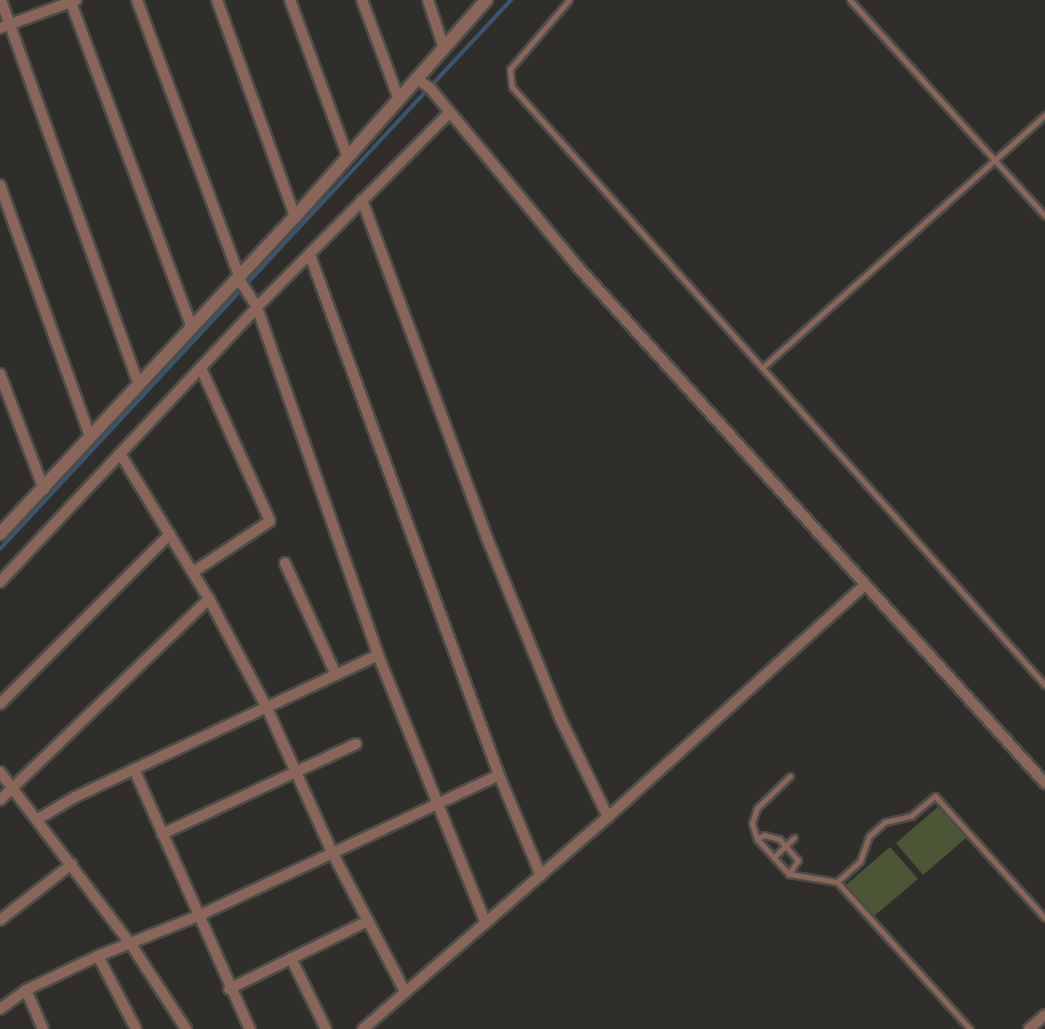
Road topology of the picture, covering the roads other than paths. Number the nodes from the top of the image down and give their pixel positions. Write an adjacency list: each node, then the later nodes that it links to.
1 (1, 0): 11 (street)
2 (137, 0): 24 (street)
3 (217, 0): 22 (street)
4 (290, 0): 17 (street)
5 (362, 0): 14 (street)
6 (428, 0): 12 (street)
7 (486, 0): 12 (street)
8 (569, 0): 28 (lane)
9 (850, 0): 18 (lane)
10 (73, 1): 11 (street); 26 (street)
11 (5, 26): 30 (street)
12 (443, 45): 13 (street)
13 (420, 80): 14 (street); 15 (street)
14 (398, 97): 17 (street)
15 (447, 109): 20 (street); 39 (street)
16 (1045, 115): 18 (lane)
17 (348, 158): 22 (street)
18 (994, 159): 21 (lane); 28 (lane)
19 (0, 185): 31 (street)
20 (362, 200): 23 (street); 56 (street)
21 (1045, 216)
22 (295, 217): 24 (street)
23 (310, 255): 25 (street); 50 (street)
24 (243, 283): 25 (street); 26 (street)
25 (257, 307): 27 (street); 41 (street)
26 (191, 325): 30 (street)
27 (201, 368): 32 (street); 37 (street)
28 (762, 368): 43 (lane)
29 (0, 374): 33 (street)
30 (139, 385): 31 (street)
31 (90, 436): 33 (street)
32 (121, 455): 35 (street); 38 (street)
33 (44, 490): 34 (street)
34 (0, 534)
35 (170, 534): 37 (street); 44 (street)
36 (285, 563): 42 (street)
37 (193, 572): 40 (street)
38 (0, 582)
39 (864, 586): 52 (street); 56 (street)
40 (209, 598): 45 (street); 53 (street)
41 (378, 655): 42 (street); 55 (street)
42 (336, 675): 45 (street)
43 (1045, 685)
44 (0, 704)
45 (267, 708): 47 (street); 49 (street)
46 (356, 744): 49 (street)
47 (134, 769): 57 (street); 58 (street)
48 (0, 772): 53 (street)
49 (296, 773): 58 (street); 62 (street)
50 (499, 775): 55 (street); 66 (street)
51 (790, 776): 60 (lane)
52 (1045, 783)
53 (12, 787): 54 (street); 57 (street)
54 (0, 800)
55 (438, 805): 62 (street); 72 (street)
56 (608, 817): 66 (street)
57 (38, 819): 64 (street)
58 (162, 834): 68 (street)
59 (794, 838): 61 (lane)
60 (757, 839): 61 (lane); 63 (lane)
61 (786, 846): 63 (lane); 65 (lane)
62 (333, 854): 68 (street); 71 (street)
63 (774, 857): 65 (lane)
64 (72, 864): 70 (street); 73 (street)
65 (789, 874): 67 (lane)
66 (541, 876): 72 (street)
67 (837, 882): 69 (lane); 87 (lane)
68 (198, 916): 73 (street); 76 (street)
69 (1045, 918)
70 (0, 920)
71 (368, 921): 75 (street); 78 (street)
72 (485, 923): 78 (street)
73 (130, 943): 74 (street); 83 (street)
74 (98, 956): 77 (street); 82 (street)
75 (291, 958): 76 (street); 85 (street)
76 (229, 989): 84 (street)
77 (26, 990): 79 (street); 81 (street)
78 (405, 992): 86 (street)
79 (0, 1009)
80 (1045, 1015): 88 (street)
81 (43, 1029)
82 (136, 1029)
83 (186, 1029)
84 (250, 1029)
85 (326, 1029)
86 (363, 1029)
87 (970, 1029)
88 (1029, 1029)

